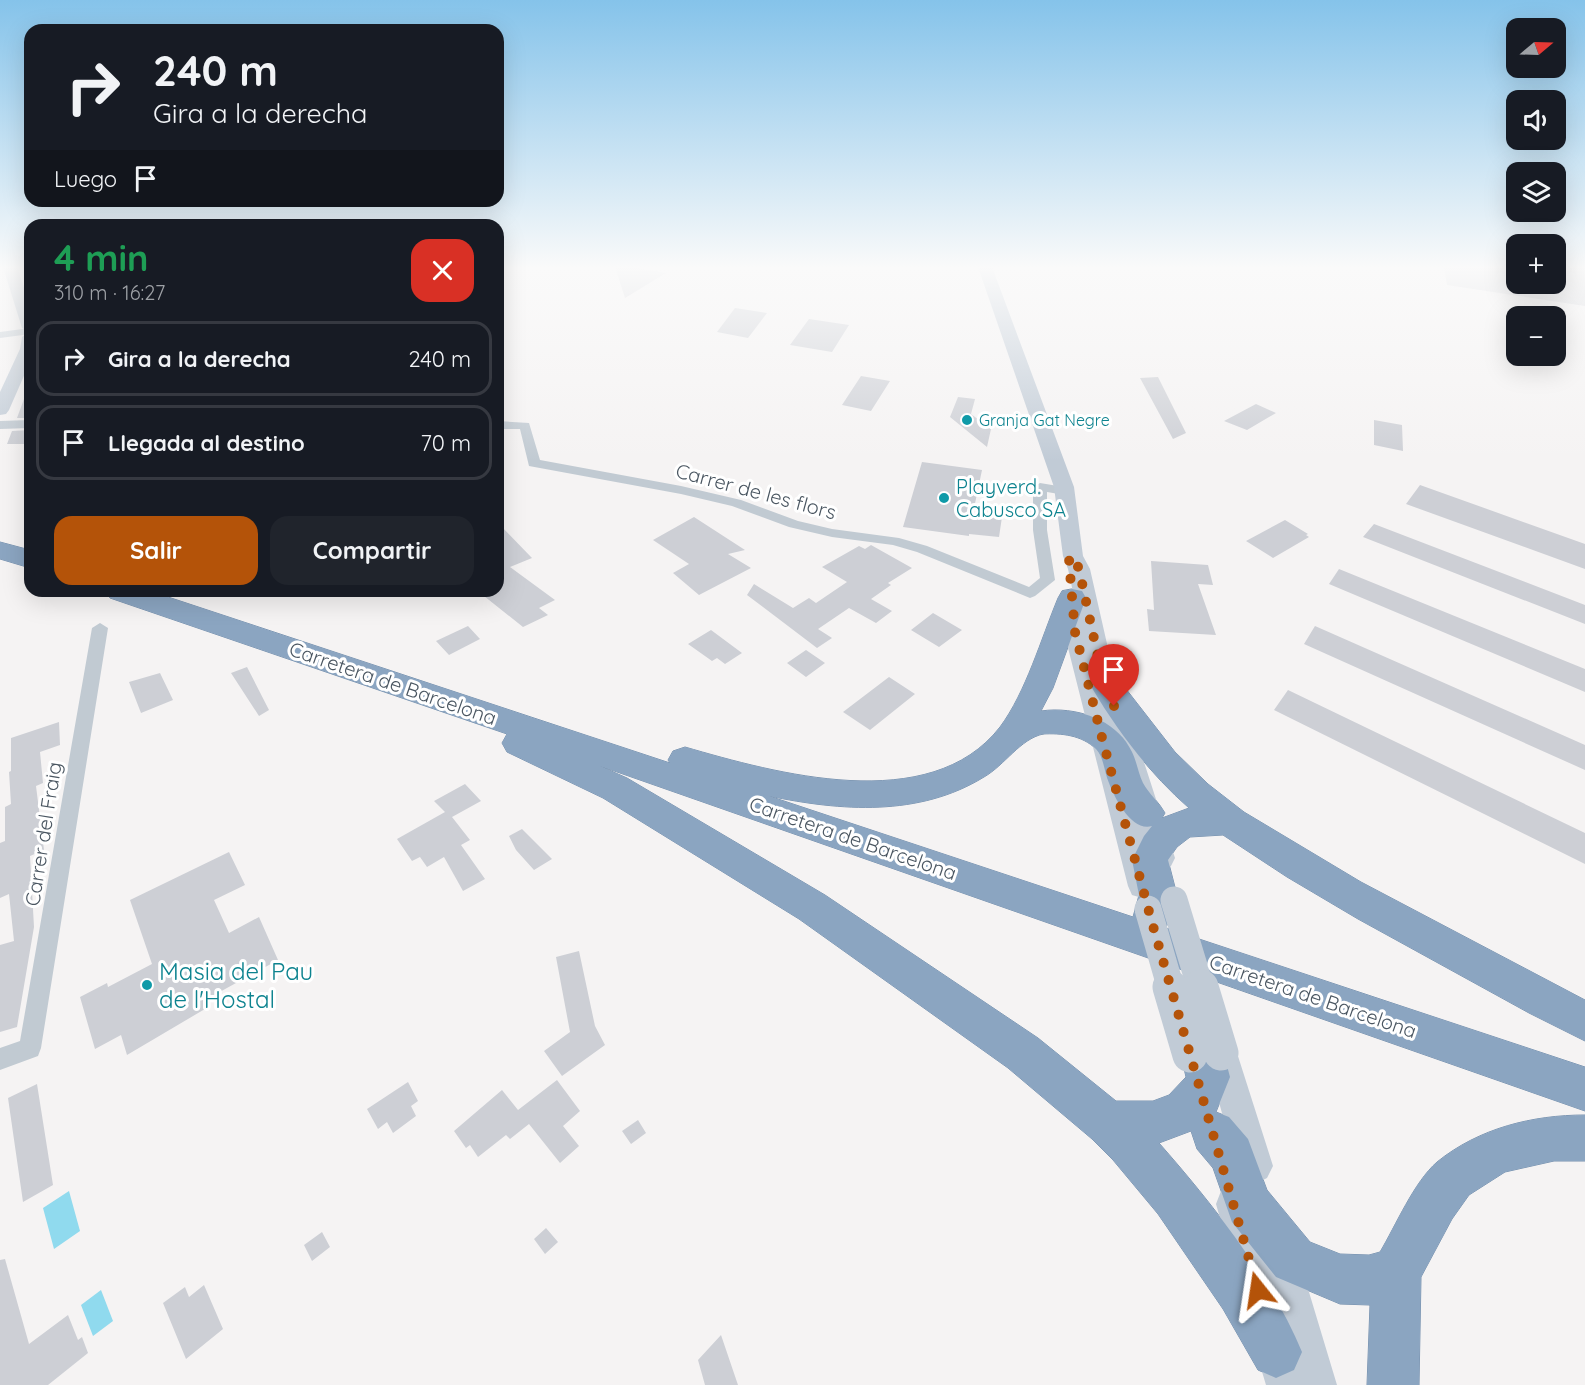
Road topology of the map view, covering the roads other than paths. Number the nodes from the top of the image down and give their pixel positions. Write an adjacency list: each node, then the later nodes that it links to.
1 (1008, 332): 7 (street)
2 (24, 358): 3 (street)
3 (0, 410)
4 (24, 424): 5 (street)
5 (0, 425)
6 (504, 425): 7 (street, Carrer de les flors)
7 (1065, 491): 9 (street)
8 (0, 550): 10 (highway)
9 (1073, 556): 12 (street); 15 (street)
10 (24, 557)
11 (138, 597): 14 (highway, Carretera de Barcelona)
12 (1072, 598): 16 (highway); 17 (street)
13 (100, 628): 23 (street, Carrer del Fraig)
14 (394, 683): 16 (highway); 25 (highway, Carretera de Barcelona); 26 (highway)
15 (1108, 688): 18 (highway); 19 (street)
16 (1012, 734): 17 (highway)
17 (1101, 734): 19 (highway); 20 (street)
18 (1230, 821): 19 (highway); 22 (highway)
19 (1153, 829): 20 (highway)
20 (1158, 909): 21 (street, bridge); 24 (street, bridge)
21 (1198, 978): 24 (highway)
22 (1585, 1021)
23 (0, 1059)
24 (1206, 1084): 26 (highway); 28 (street); 28 (highway); 30 (street)
25 (1585, 1089)
26 (1108, 1124): 30 (highway)
27 (1585, 1138): 29 (highway)
28 (1276, 1239): 29 (highway); 31 (street)
29 (1396, 1273): 32 (highway)
30 (1281, 1368)
31 (1317, 1385)
32 (1393, 1385)

